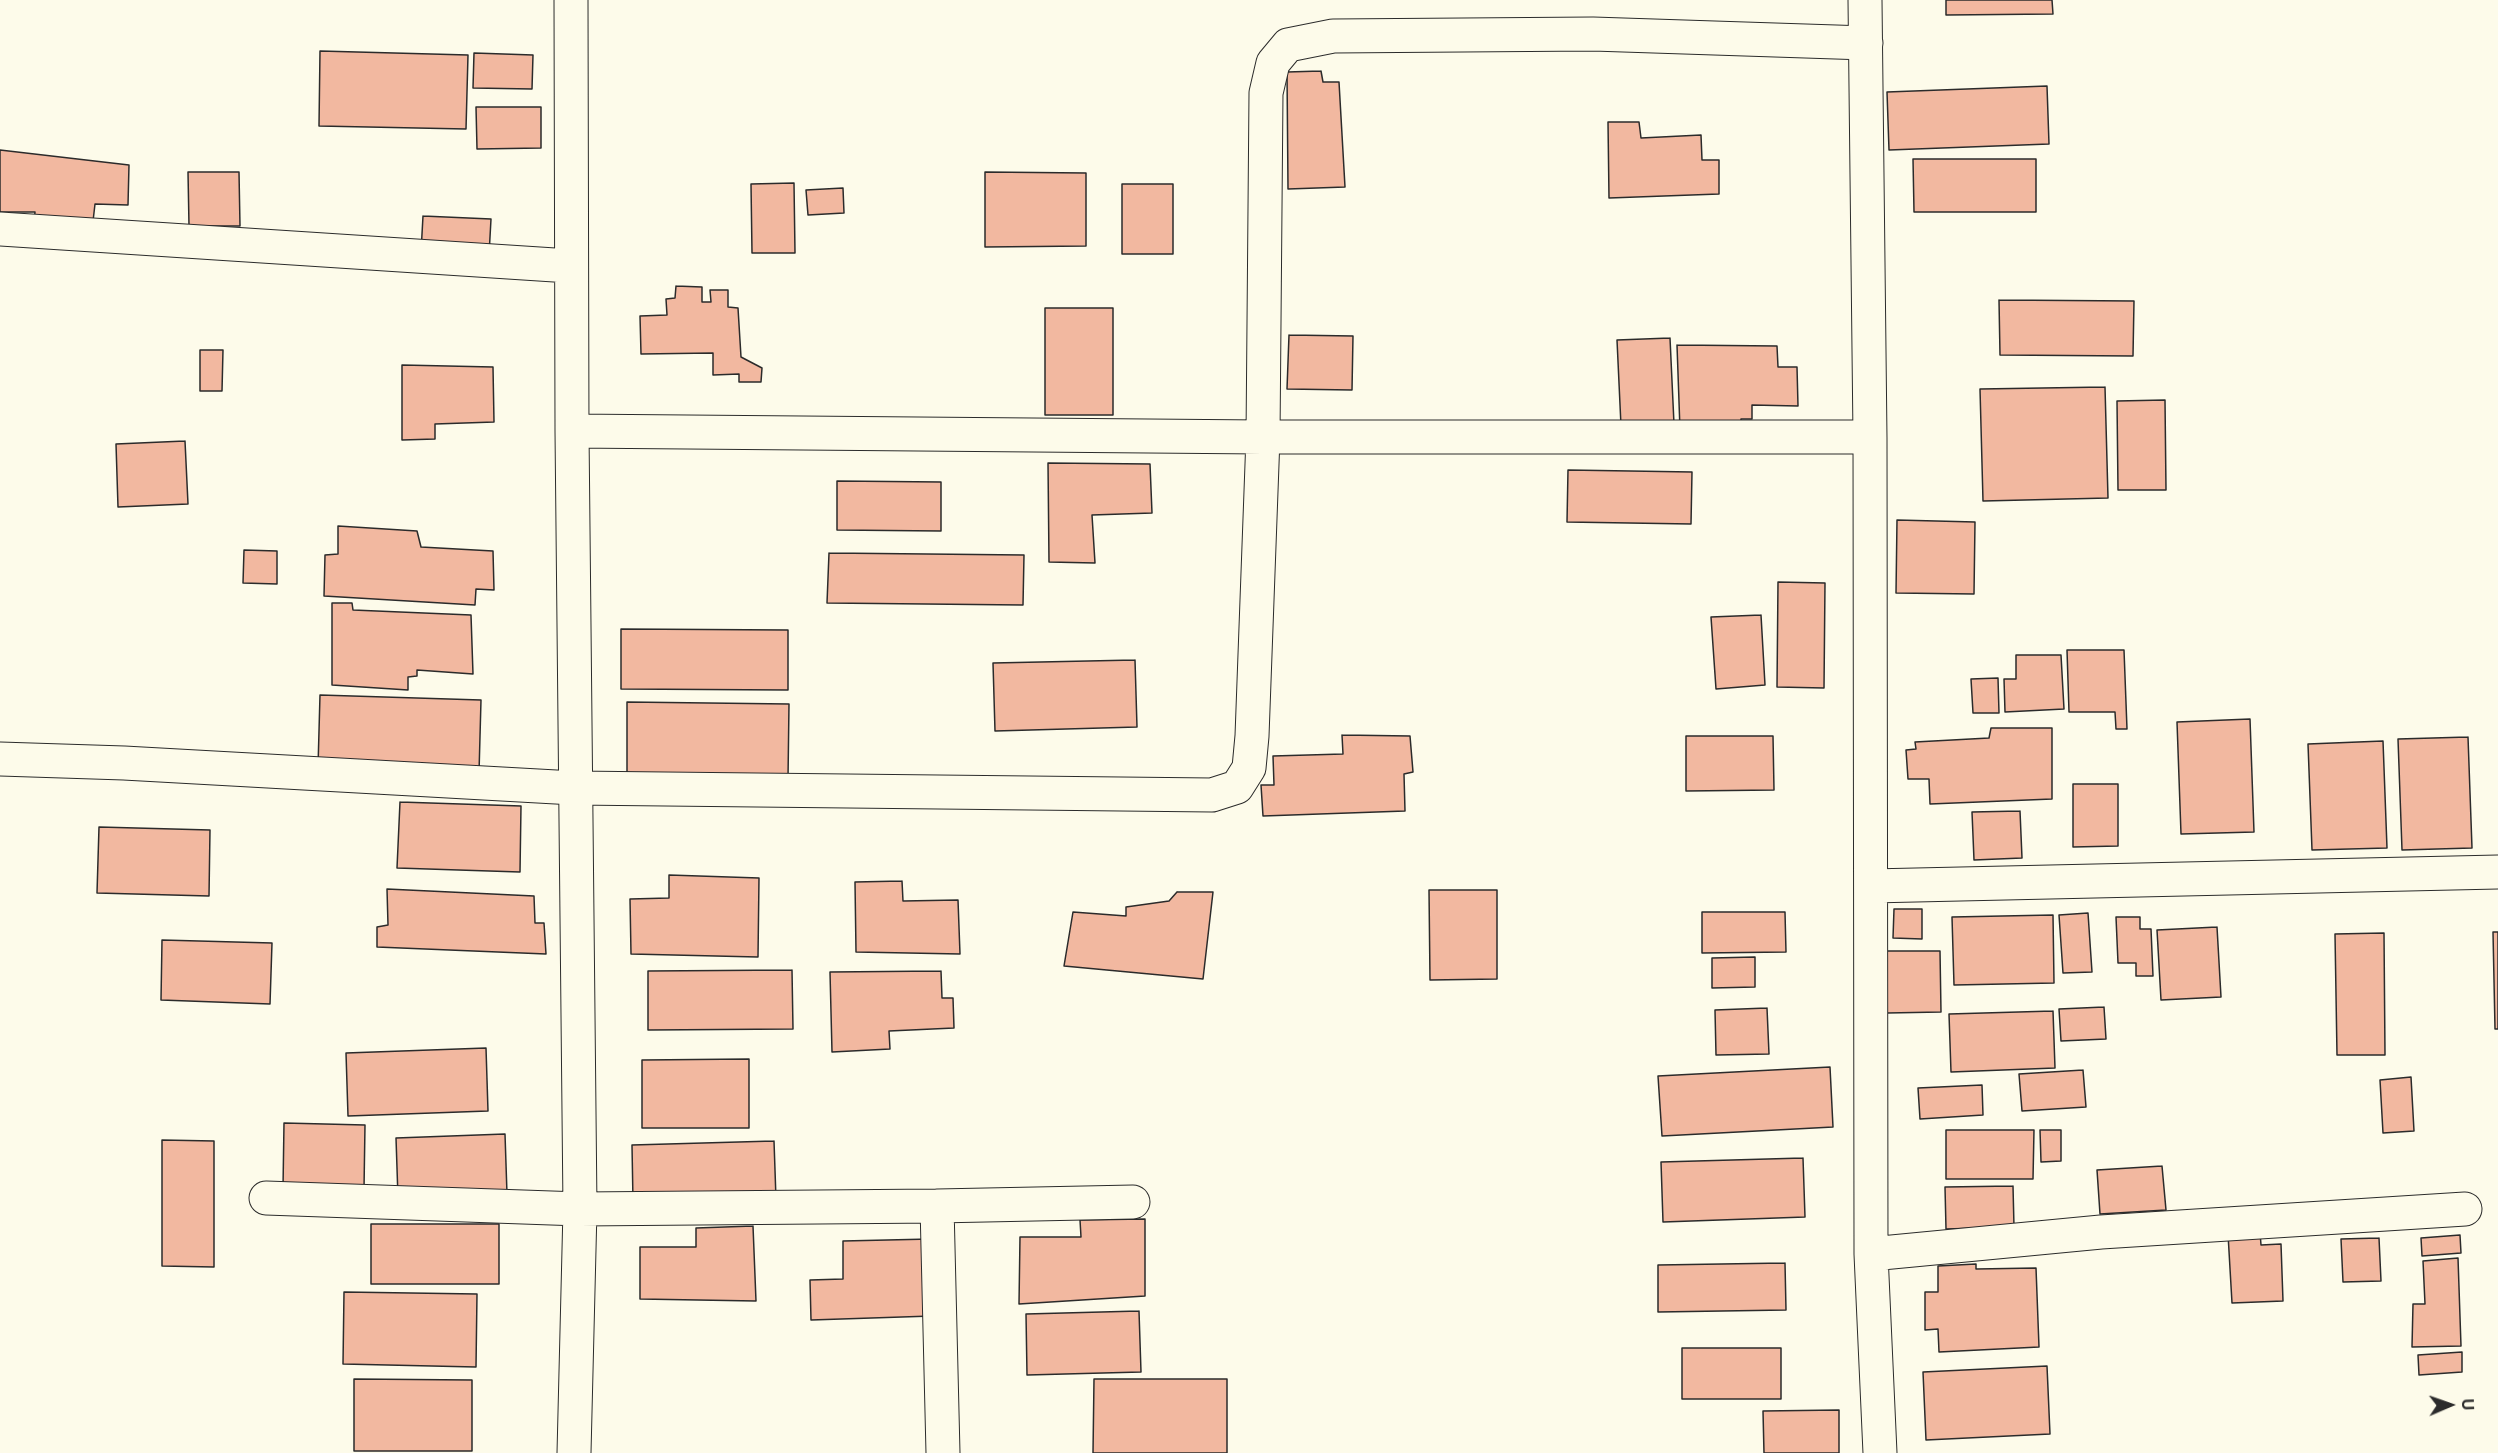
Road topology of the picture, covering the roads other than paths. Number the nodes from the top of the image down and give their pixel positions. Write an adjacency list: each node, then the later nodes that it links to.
1 (571, 0): 5 (street)
2 (1865, 0): 3 (street)
3 (1866, 43): 7 (street); 8 (street)
4 (0, 229): 5 (street)
5 (570, 266): 6 (street)
6 (572, 431): 7 (street); 10 (street)
7 (1263, 437): 8 (street); 10 (street)
8 (1870, 437): 12 (street)
9 (0, 759): 10 (street)
10 (574, 788): 16 (street)
11 (2498, 872): 12 (street)
12 (1871, 886): 18 (street)
13 (266, 1198): 16 (street)
14 (1133, 1202): 15 (street)
15 (937, 1206): 16 (street); 20 (street)
16 (580, 1209): 19 (street)
17 (2465, 1209): 18 (street)
18 (1871, 1254): 21 (street)
19 (574, 1453)
20 (943, 1453)
21 (1880, 1453)

